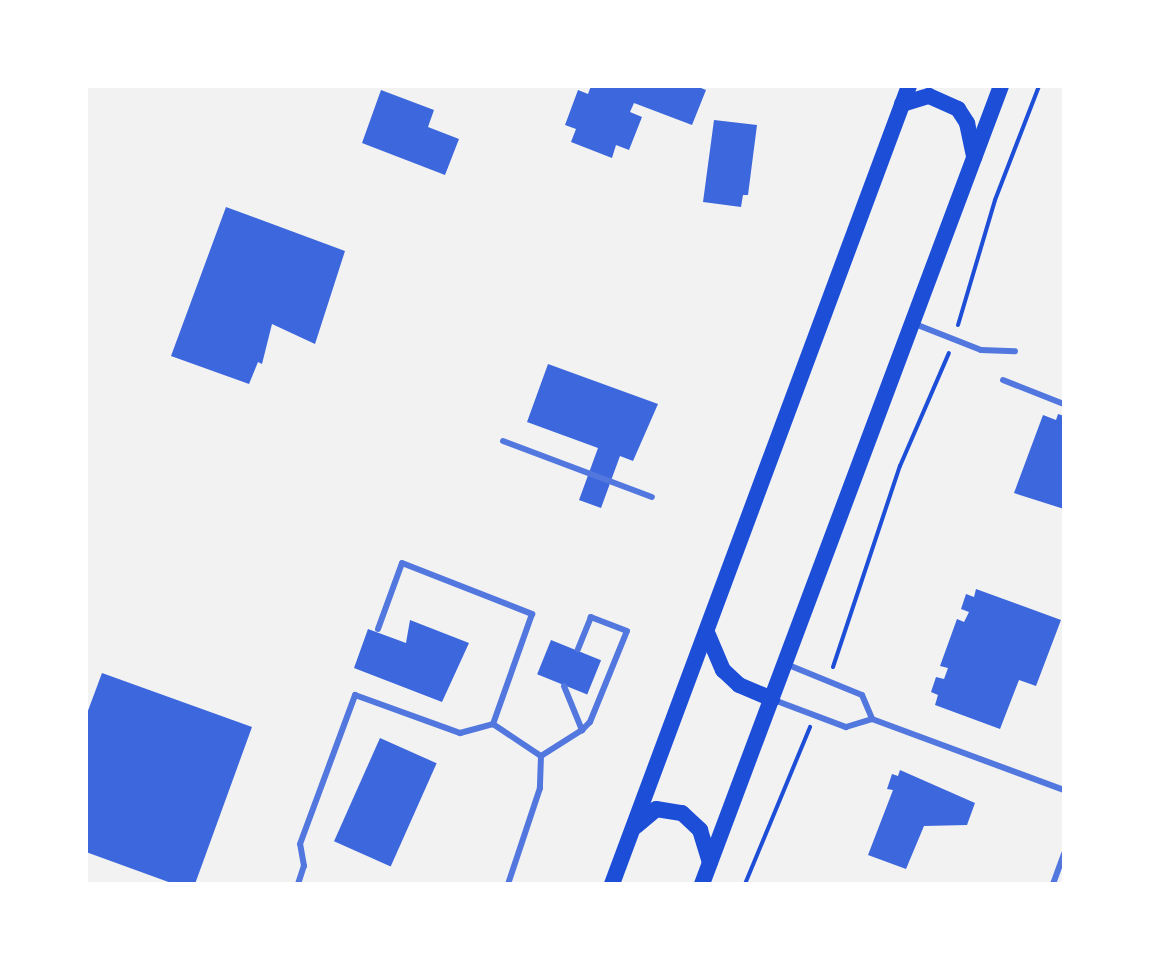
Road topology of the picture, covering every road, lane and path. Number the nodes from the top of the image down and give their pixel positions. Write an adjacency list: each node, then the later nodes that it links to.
1 (909, 86): 4 (main road)
2 (1001, 86): 5 (main road)
3 (1039, 86): 7 (path)
4 (902, 104): 5 (main road); 14 (main road)
5 (974, 158): 6 (main road)
6 (912, 323): 7 (lane); 16 (main road)
7 (954, 339): 8 (lane); 17 (path)
8 (1015, 351)
9 (1003, 380): 10 (lane)
10 (1064, 404)
11 (503, 441): 12 (lane)
12 (652, 497)
13 (378, 629): 22 (lane)
14 (708, 635): 19 (main road); 26 (main road)
15 (578, 650): 23 (lane)
16 (785, 664): 17 (lane); 19 (main road)
17 (827, 680): 21 (lane)
18 (564, 686): 23 (lane)
19 (772, 699): 20 (lane); 28 (main road)
20 (815, 714): 21 (lane); 33 (path)
21 (872, 719): 25 (lane)
22 (493, 724): 24 (lane); 29 (lane)
23 (582, 730): 24 (lane)
24 (541, 756): 30 (lane)
25 (1064, 790)
26 (630, 834): 28 (main road); 31 (main road)
27 (1064, 854): 34 (lane)
28 (710, 864): 32 (main road)
29 (298, 884)
30 (508, 884)
31 (612, 884)
32 (702, 884)
33 (745, 884)
34 (1053, 884)

